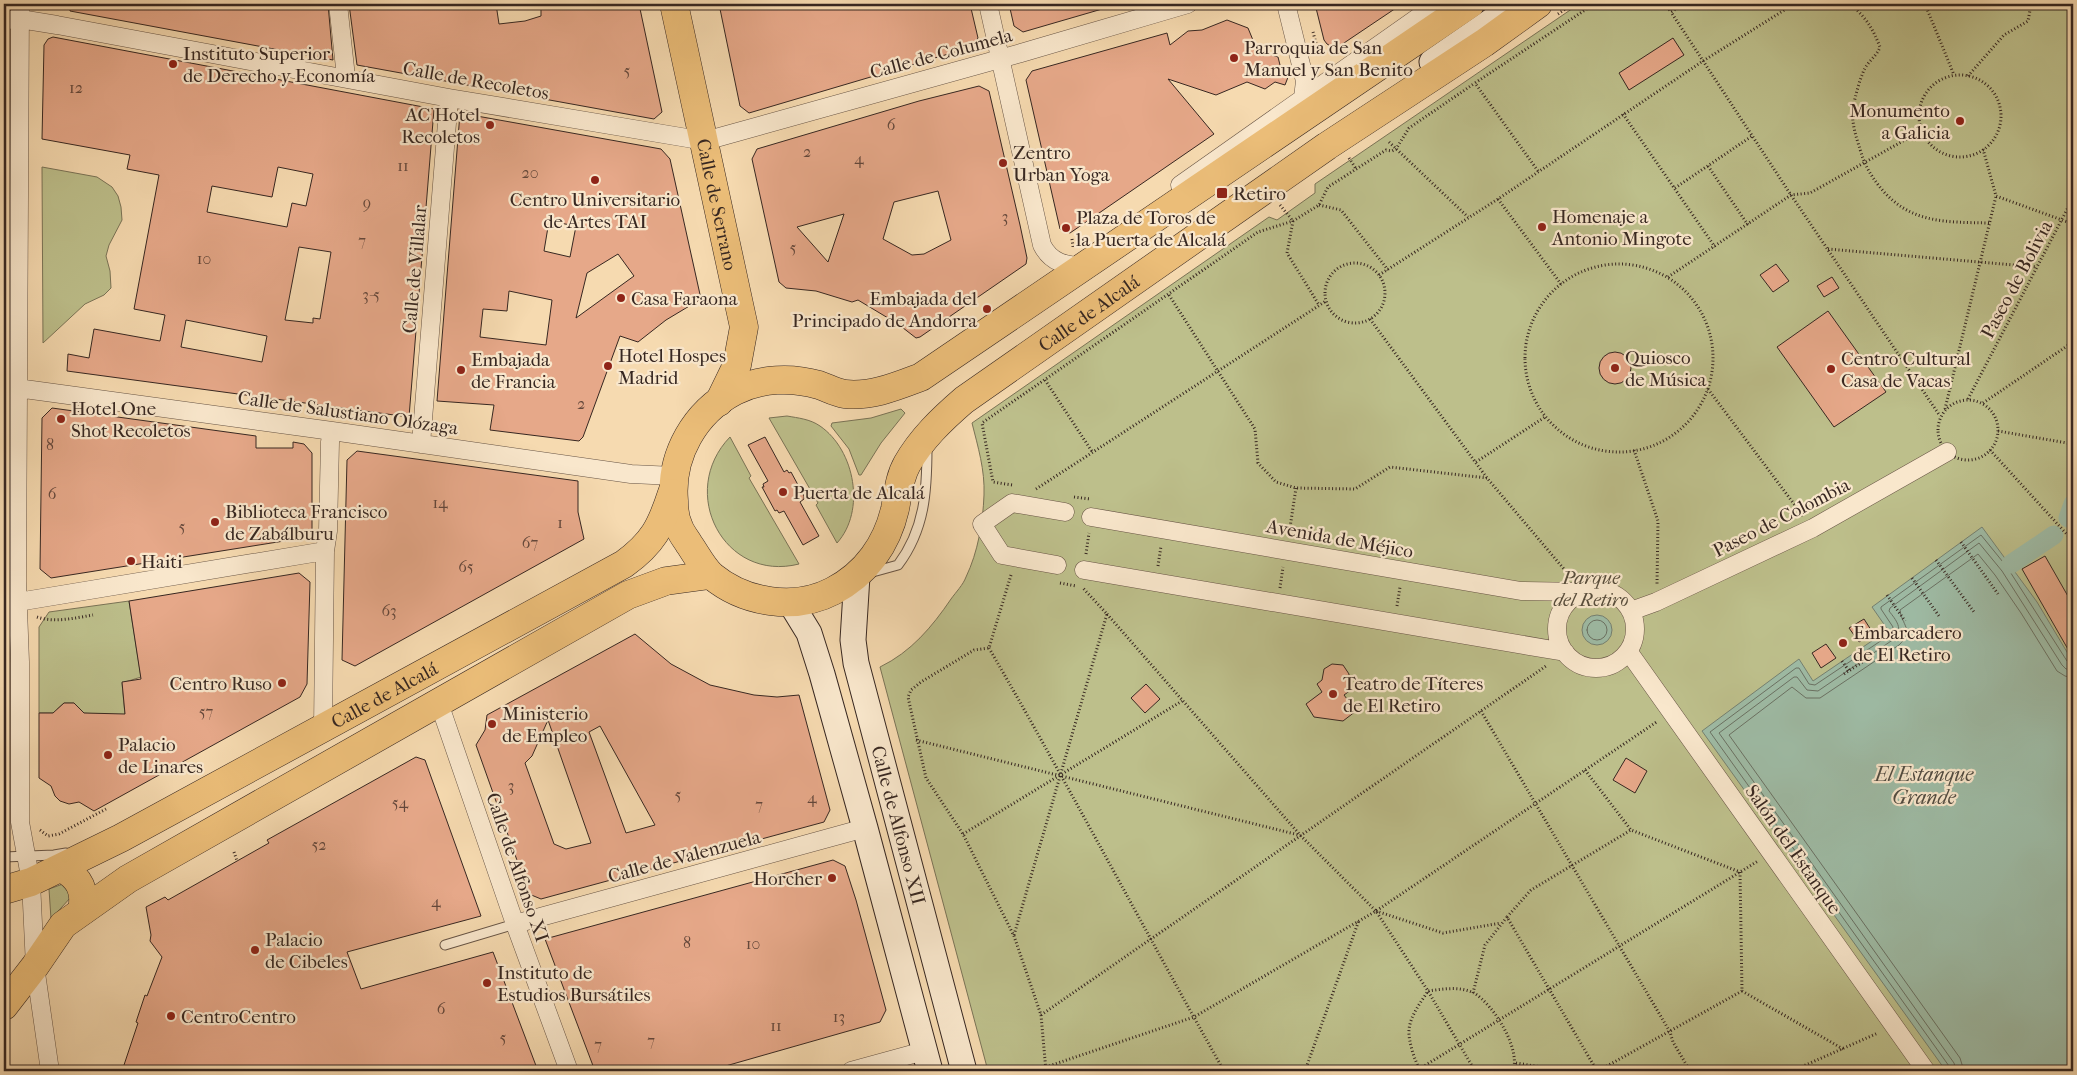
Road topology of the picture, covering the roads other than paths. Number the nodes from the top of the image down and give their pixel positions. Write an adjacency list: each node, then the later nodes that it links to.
1 (338, 4): 13 (street)
2 (674, 4): 16 (main road, Calle de Serrano)
3 (988, 4): 12 (street)
4 (1188, 4): 12 (street, Calle de Columela)
5 (1286, 4): 15 (street)
6 (1437, 4): 15 (street)
7 (1470, 4): 18 (main road)
8 (1520, 4): 11 (main road, Calle de Alcalá); 17 (main road, Calle de Alcalá)
9 (1551, 4): 11 (main road)
10 (15, 14): 13 (street, Calle de Recoletos); 19 (street)
11 (1484, 43): 17 (main road, Calle de Alcalá)
12 (999, 59): 16 (street, Calle de Columela); 18 (street)
13 (346, 77): 14 (street, Calle de Recoletos)
14 (449, 98): 16 (street, Calle de Recoletos); 23 (street, Calle de Villalar)
15 (1303, 98): 18 (street)
16 (705, 141): 20 (main road, Calle de Serrano)
17 (1301, 165): 22 (main road, Calle de Alcalá)
18 (1095, 259): 20 (main road)
19 (17, 388): 21 (street, Calle de Salustiano Olózaga); 35 (street)
20 (718, 402): 25 (main road, Calle de Alcalá)
21 (332, 430): 23 (street, Calle de Salustiano Olózaga); 28 (street)
22 (927, 435): 32 (main road, Calle de Alcalá); 32 (lane)
23 (421, 444): 25 (street, Calle de Salustiano Olózaga)
24 (1947, 452): 36 (street, Paseo de Colombia)
25 (673, 483): 31 (main road); 40 (main road, Calle de Alcalá)
26 (1065, 512): 29 (street)
27 (1091, 517): 33 (street, Avenida de Méjico)
28 (325, 551): 35 (street); 40 (street)
29 (1057, 565)
30 (1084, 570): 38 (street)
31 (710, 575): 34 (main road, Calle de Alcalá); 39 (main road, Calle de Alcalá)
32 (856, 576): 34 (main road, Calle de Alcalá); 50 (main road, Calle de Alfonso XII)
33 (1583, 592): 36 (street); 38 (street)
34 (790, 602): 41 (main road, Calle de Alfonso XII)
35 (19, 609): 45 (street)
36 (1631, 611): 37 (street)
37 (1628, 651): 38 (street); 59 (street, Salón del Estanque)
38 (1565, 652)
39 (439, 704): 47 (main road, Calle de Alcalá); 48 (street, Calle de Alfonso XI)
40 (323, 728): 42 (main road, Calle de Alcalá)
41 (866, 828): 48 (street, Calle de Valenzuela); 50 (main road); 53 (main road, Calle de Alfonso XII)
42 (121, 838): 44 (main road, Calle de Alcalá); 45 (lane)
43 (4, 857): 45 (lane)
44 (62, 868): 45 (main road, Calle de Alcalá); 47 (main road)
45 (28, 869): 46 (main road, Calle de Alcalá); 51 (street)
46 (4, 890)
47 (82, 910): 51 (main road, Calle de Alcalá)
48 (515, 924): 49 (lane); 55 (street, Calle de Alfonso XI)
49 (445, 945)
50 (935, 962): 58 (main road, Calle de Alfonso XII)
51 (35, 966): 52 (main road, Calle de Alcalá); 54 (street)
52 (4, 1006)
53 (927, 1061): 56 (street); 57 (main road)
54 (50, 1071)
55 (569, 1071)
56 (851, 1071)
57 (942, 1071)
58 (964, 1071)
59 (1926, 1071)

